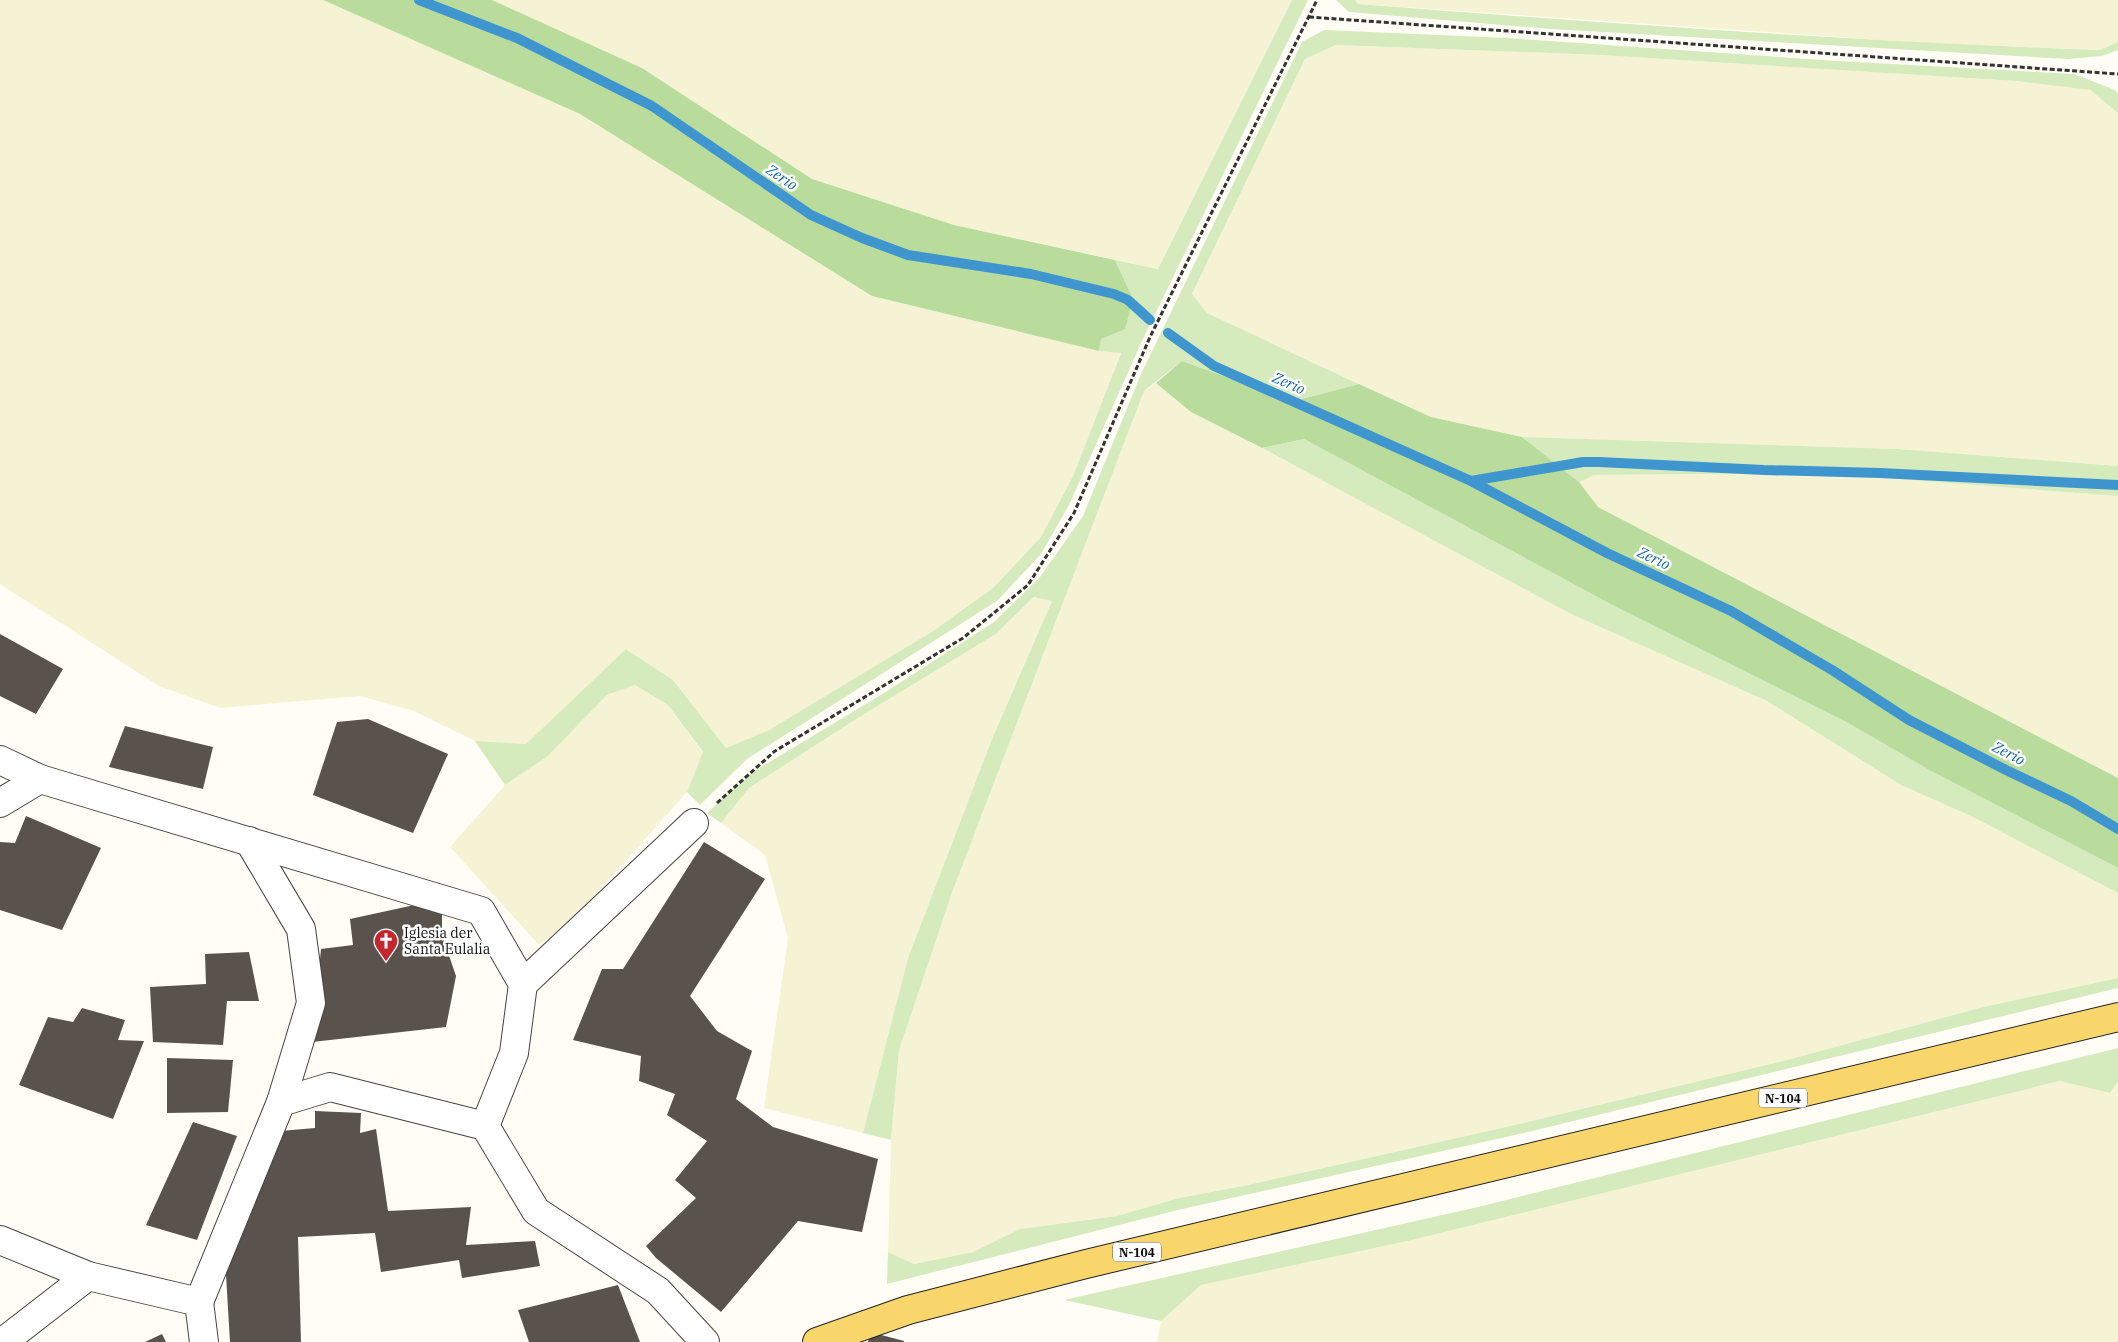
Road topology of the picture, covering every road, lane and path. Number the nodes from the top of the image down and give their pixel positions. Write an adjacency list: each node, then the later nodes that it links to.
1 (1317, 0): 2 (path)
2 (1309, 17): 3 (path); 7 (path)
3 (2118, 74)
4 (0, 760): 5 (street)
5 (40, 779): 6 (street); 8 (street)
6 (0, 803)
7 (694, 823): 9 (street)
8 (249, 841): 9 (street); 11 (street)
9 (523, 984): 12 (street)
10 (2118, 1018): 16 (main road, N-104)
11 (281, 1102): 12 (street); 15 (street)
12 (485, 1126): 19 (street)
13 (0, 1240): 14 (street)
14 (88, 1276): 15 (street); 17 (street)
15 (199, 1302): 18 (street)
16 (824, 1341)
17 (3, 1342)
18 (204, 1342)
19 (705, 1342)

